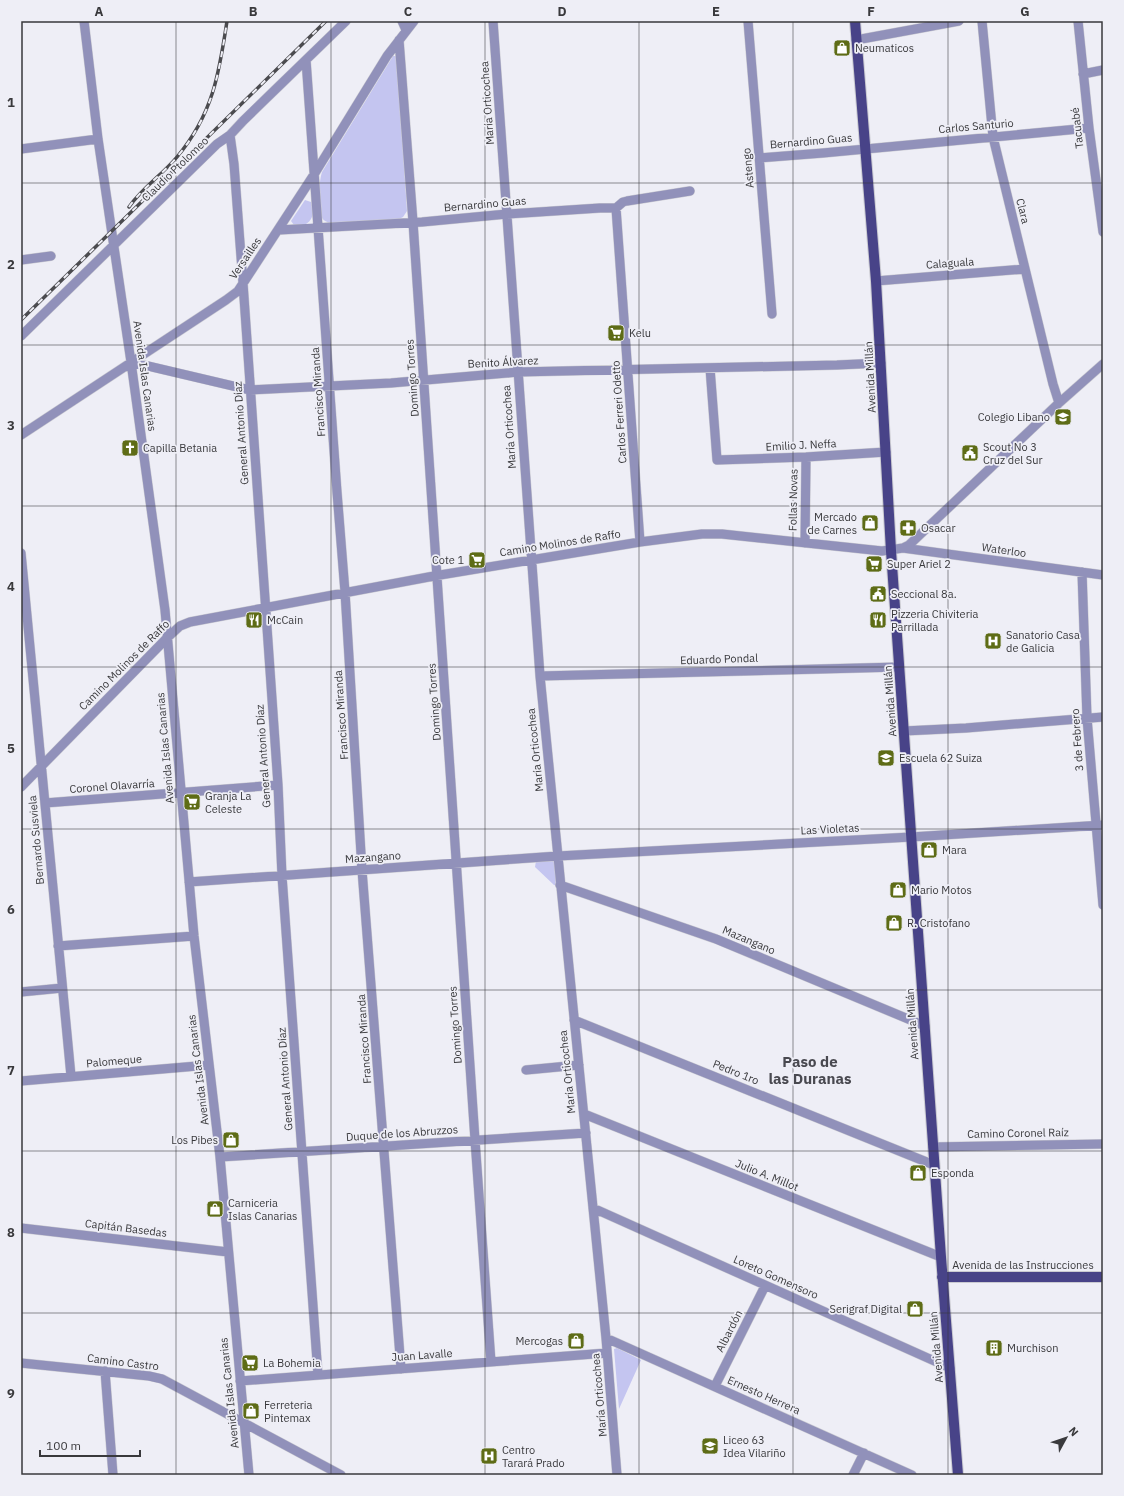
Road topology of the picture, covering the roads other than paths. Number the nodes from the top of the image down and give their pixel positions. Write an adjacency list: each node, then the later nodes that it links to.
1 (84, 21): 20 (street, Avenida Islas Canarias)
2 (346, 21): 14 (street, Claudio Ptolomeo)
3 (402, 21): 11 (street)
4 (414, 21): 11 (street, Versailles)
5 (493, 21): 27 (street, María Orticochea)
6 (748, 21): 23 (street, Astengo)
7 (855, 21): 13 (main road, Avenida Millán)
8 (959, 21): 13 (street)
9 (982, 21): 19 (street, Clara)
10 (1078, 21): 16 (street, Tacuabé)
11 (406, 30): 12 (street, Versailles)
12 (399, 40): 24 (street, Versailles); 28 (street, Domingo Torres)
13 (856, 40): 21 (main road, Avenida Millán)
14 (306, 60): 18 (street, Claudio Ptolomeo); 24 (street, Francisco Miranda)
15 (1103, 70): 16 (street)
16 (1083, 74): 17 (street, Tacuabé)
17 (1089, 128): 19 (street, Carlos Santurio); 31 (street, Tacuabé)
18 (230, 135): 32 (street, Claudio Ptolomeo); 37 (street, General Antonio Díaz)
19 (993, 137): 21 (street, Carlos Santurio); 35 (street, Clara)
20 (98, 140): 22 (street); 32 (street, Avenida Islas Canarias)
21 (865, 148): 23 (street, Bernardino Guas); 36 (main road, Avenida Millán)
22 (21, 149)
23 (759, 158): 38 (street, Astengo)
24 (315, 173): 29 (street, Francisco Miranda); 30 (street, Versailles)
25 (690, 191): 26 (street, Bernardino Guas)
26 (616, 208): 27 (street, Bernardino Guas); 44 (street, Carlos Ferreri Odetto)
27 (507, 214): 28 (street, Bernardino Guas); 45 (street, María Orticochea)
28 (413, 222): 29 (street, Bernardino Guas); 46 (street, Domingo Torres)
29 (318, 228): 30 (street, Bernardino Guas); 47 (street, Francisco Miranda)
30 (279, 230): 37 (street, Versailles)
31 (1103, 232)
32 (114, 246): 39 (street, Claudio Ptolomeo); 40 (street, Avenida Islas Canarias)
33 (51, 256): 34 (street)
34 (21, 260)
35 (1026, 269): 36 (street, Calaguala); 49 (street, Clara)
36 (876, 281): 41 (main road, Avenida Millán)
37 (243, 283): 40 (street, Versailles); 48 (street, General Antonio Díaz)
38 (772, 314)
39 (21, 336)
40 (131, 362): 48 (street, Benito Álvarez); 50 (street, Versailles); 64 (street, Avenida Islas Canarias)
41 (881, 363): 43 (street, Benito Álvarez); 51 (main road, Avenida Millán)
42 (1103, 364): 49 (street, Camino Molinos de Raffo)
43 (710, 368): 44 (street, Benito Álvarez); 52 (street, Emilio J. Neffa)
44 (628, 370): 45 (street, Benito Álvarez); 53 (street, Carlos Ferreri Odetto)
45 (518, 372): 46 (street, Benito Álvarez); 58 (street, María Orticochea)
46 (424, 380): 47 (street, Benito Álvarez); 60 (street, Domingo Torres)
47 (329, 385): 48 (street, Benito Álvarez); 62 (street, Francisco Miranda)
48 (250, 390): 63 (street, General Antonio Díaz)
49 (1059, 403): 55 (street, Camino Molinos de Raffo)
50 (21, 435)
51 (886, 452): 52 (street, Emilio J. Neffa); 56 (main road, Avenida Millán)
52 (806, 458): 54 (street, Follas Novas)
53 (640, 542): 54 (street, Camino Molinos de Raffo); 58 (street, Camino Molinos de Raffo)
54 (805, 543): 56 (street, Camino Molinos de Raffo)
55 (903, 548): 56 (street, Camino Molinos de Raffo); 59 (street, Waterloo)
56 (891, 551): 65 (main road, Avenida Millán)
57 (21, 553): 70 (street, Bernardo Susviela)
58 (531, 560): 60 (street, Camino Molinos de Raffo); 66 (street, María Orticochea)
59 (1082, 572): 61 (street, Waterloo); 68 (street, 3 de Febrero)
60 (437, 575): 62 (street, Camino Molinos de Raffo); 78 (street, Domingo Torres)
61 (1103, 575)
62 (345, 592): 63 (street, Camino Molinos de Raffo); 79 (street, Francisco Miranda)
63 (265, 608): 64 (street, Camino Molinos de Raffo); 71 (street, General Antonio Díaz)
64 (167, 638): 70 (street, Camino Molinos de Raffo); 73 (street, Avenida Islas Canarias)
65 (899, 667): 66 (street, Eduardo Pondal); 69 (main road, Avenida Millán)
66 (540, 676): 77 (street, María Orticochea)
67 (1103, 717): 68 (street)
68 (1087, 718): 69 (street); 75 (street, 3 de Febrero)
69 (904, 731): 76 (main road, Avenida Millán)
70 (41, 766): 72 (street, Camino Molinos de Raffo); 74 (street, Bernardo Susviela)
71 (278, 785): 73 (street, Coronel Olavarría); 80 (street, General Antonio Díaz)
72 (21, 787)
73 (181, 793): 74 (street, Coronel Olavarría); 81 (street, Avenida Islas Canarias)
74 (45, 803): 85 (street, Bernardo Susviela)
75 (1100, 825): 76 (street, Las Violetas); 83 (street, 3 de Febrero)
76 (911, 837): 77 (street, Las Violetas); 89 (main road, Avenida Millán)
77 (558, 856): 78 (street, Mazangano); 82 (street, María Orticochea)
78 (457, 864): 79 (street, Mazangano); 97 (street, Domingo Torres)
79 (362, 870): 80 (street, Mazangano); 99 (street, Francisco Miranda)
80 (282, 876): 81 (street, Mazangano); 101 (street, General Antonio Díaz)
81 (189, 882): 84 (street, Avenida Islas Canarias)
82 (560, 885): 88 (street, María Orticochea); 89 (street, Mazangano)
83 (1103, 905)
84 (194, 936): 85 (street); 90 (street, Avenida Islas Canarias)
85 (58, 946): 86 (street, Bernardo Susviela)
86 (62, 988): 87 (street); 93 (street, Bernardo Susviela)
87 (21, 992)
88 (574, 1020): 91 (street, María Orticochea); 103 (street, Pedro 1ro)
89 (924, 1026): 100 (main road, Avenida Millán)
90 (209, 1065): 93 (street, Palomeque); 102 (street, Avenida Islas Canarias)
91 (579, 1065): 92 (street); 95 (street, María Orticochea)
92 (526, 1070)
93 (71, 1076): 94 (street, Palomeque)
94 (21, 1081)
95 (584, 1114): 96 (street, María Orticochea); 107 (street, Julio A. Millot)
96 (586, 1133): 97 (street, Duque de los Abruzzos); 104 (street, María Orticochea)
97 (475, 1140): 99 (street, Duque de los Abruzzos); 113 (street, Domingo Torres)
98 (1103, 1144): 100 (street, Camino Coronel Raíz)
99 (384, 1146): 101 (street, Duque de los Abruzzos); 116 (street, Francisco Miranda)
100 (933, 1147): 103 (main road, Avenida Millán)
101 (302, 1151): 102 (street, Duque de los Abruzzos); 118 (street, General Antonio Díaz)
102 (220, 1157): 106 (street, Avenida Islas Canarias)
103 (934, 1165): 107 (main road, Avenida Millán)
104 (593, 1208): 110 (street, Loreto Gomensoro); 111 (street, María Orticochea)
105 (21, 1228): 106 (street, Capitán Basedas)
106 (228, 1252): 119 (street, Avenida Islas Canarias)
107 (941, 1257): 108 (main road, Avenida Millán)
108 (942, 1277): 109 (main road, Avenida de las Instrucciones); 115 (main road, Avenida Millán)
109 (1103, 1277)
110 (766, 1286): 115 (street, Loreto Gomensoro); 120 (street, Albardón)
111 (606, 1338): 112 (street, María Orticochea); 120 (street, Ernesto Herrera)
112 (607, 1353): 113 (street, Juan Lavalle); 126 (street, María Orticochea)
113 (492, 1362): 116 (street, Juan Lavalle)
114 (21, 1363): 117 (street, Camino Castro)
115 (950, 1368): 129 (main road, Avenida Millán)
116 (401, 1369): 118 (street, Juan Lavalle)
117 (105, 1371): 121 (street, Camino Castro); 123 (street)
118 (318, 1375): 119 (street, Juan Lavalle)
119 (240, 1382): 121 (street, Avenida Islas Canarias)
120 (715, 1386): 122 (street, Ernesto Herrera)
121 (244, 1422): 124 (street, Avenida Islas Canarias); 125 (street, Camino Castro)
122 (864, 1453): 127 (street); 128 (street, Ernesto Herrera)
123 (113, 1475)
124 (249, 1475)
125 (341, 1475)
126 (617, 1475)
127 (853, 1475)
128 (912, 1475)
129 (958, 1475)

